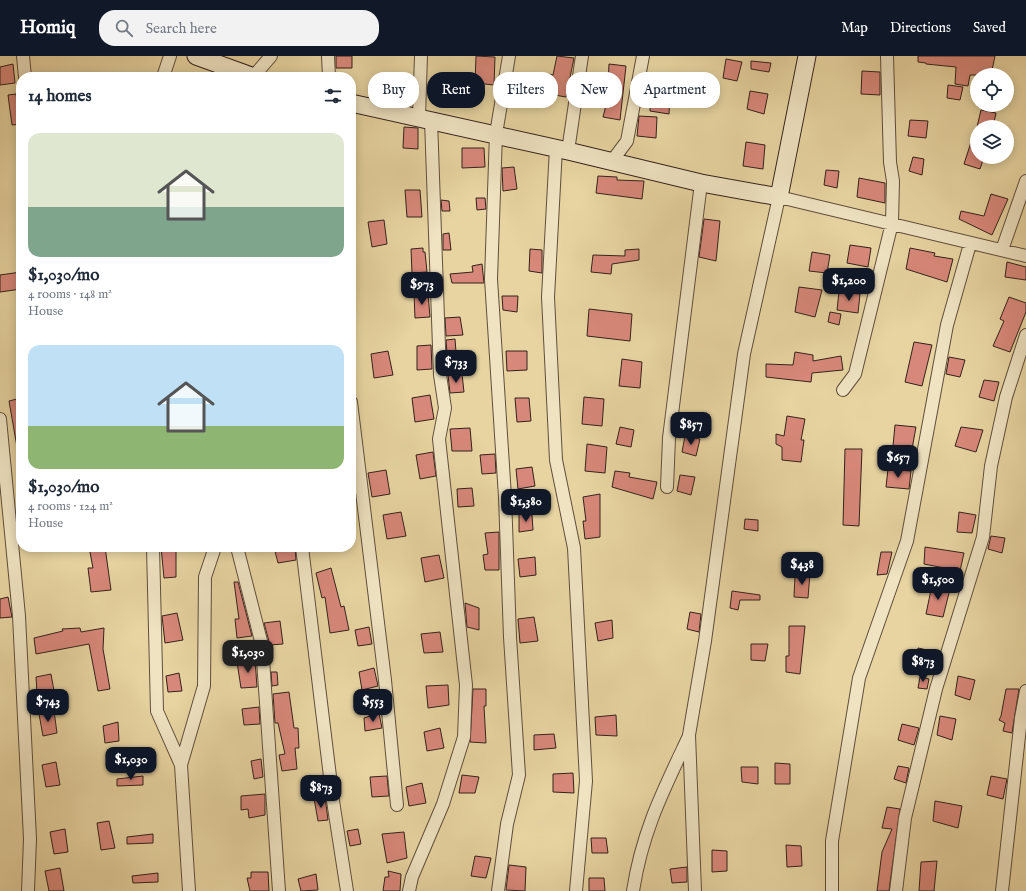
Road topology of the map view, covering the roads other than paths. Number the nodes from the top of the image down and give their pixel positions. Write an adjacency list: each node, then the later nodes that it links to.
1 (23, 56): 12 (street)
2 (170, 56): 13 (street)
3 (196, 56): 14 (street)
4 (271, 56): 15 (street)
5 (328, 56): 16 (street)
6 (421, 56): 18 (street)
7 (509, 56): 19 (street)
8 (582, 56): 20 (street)
9 (643, 56): 21 (street)
10 (807, 56): 24 (street)
11 (887, 56): 25 (street)
12 (25, 72)
13 (165, 72)
14 (239, 72)
15 (257, 72)
16 (329, 72)
17 (356, 104): 18 (street)
18 (425, 119): 19 (street); 46 (street)
19 (496, 134): 20 (street); 47 (street)
20 (562, 149): 21 (street); 48 (street)
21 (612, 161): 23 (street)
22 (1026, 181): 27 (street)
23 (701, 183): 24 (street); 33 (street)
24 (779, 196): 25 (street); 39 (street)
25 (892, 223): 26 (street); 30 (street)
26 (970, 244): 27 (street); 51 (street)
27 (1002, 250): 28 (street)
28 (1026, 256)
29 (1026, 335): 52 (street)
30 (843, 390)
31 (0, 419): 42 (street)
32 (356, 443): 41 (street)
33 (667, 487)
34 (153, 552): 40 (street)
35 (213, 552): 40 (street)
36 (238, 552): 44 (street)
37 (303, 552): 45 (street)
38 (1026, 690): 53 (street)
39 (689, 735): 49 (street); 50 (street)
40 (181, 765): 43 (street)
41 (397, 805)
42 (28, 891)
43 (189, 891)
44 (279, 891)
45 (347, 891)
46 (409, 891)
47 (498, 891)
48 (576, 891)
49 (633, 891)
50 (695, 891)
51 (832, 891)
52 (896, 891)
53 (1002, 891)

